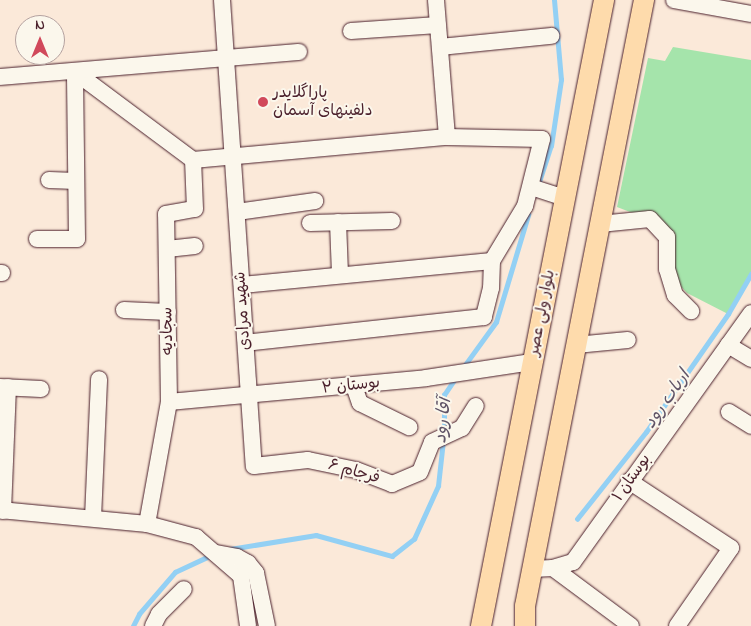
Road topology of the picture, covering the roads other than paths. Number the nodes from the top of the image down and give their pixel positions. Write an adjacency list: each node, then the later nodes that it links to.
1 (222, 0): 12 (street, شهید مرادی)
2 (436, 0): 7 (street)
3 (604, 0): 21 (main road, بلوار ولی عصر)
4 (644, 0): 27 (main road)
5 (674, 0): 6 (street)
6 (751, 14)
7 (438, 25): 8 (street); 10 (street)
8 (351, 31)
9 (552, 36): 10 (street)
10 (440, 47): 15 (street)
11 (299, 52): 12 (street)
12 (226, 59): 13 (street); 16 (street, شهید مرادی)
13 (75, 72): 14 (street); 17 (street); 19 (street)
14 (0, 77)
15 (447, 137): 16 (street); 20 (street)
16 (233, 156): 17 (street); 23 (street, شهید مرادی)
17 (193, 160): 30 (street, سجادیه)
18 (49, 180): 19 (street)
19 (76, 181): 28 (street)
20 (535, 189): 21 (street); 31 (street)
21 (565, 198): 43 (main road, بلوار ولی عصر)
22 (315, 201): 23 (street)
23 (237, 212): 33 (street, شهید مرادی)
24 (392, 221): 25 (street)
25 (338, 222): 26 (street); 32 (street)
26 (310, 223)
27 (600, 224): 35 (street); 40 (main road)
28 (37, 240)
29 (195, 246): 30 (street)
30 (167, 249): 36 (street, سجادیه)
31 (492, 261): 32 (street); 39 (street)
32 (340, 275): 33 (street)
33 (242, 285): 39 (street, شهید مرادی)
34 (124, 310): 36 (street)
35 (691, 311)
36 (168, 312): 49 (street, سجادیه)
37 (751, 313): 41 (street, بوستان ۱)
38 (628, 340): 40 (street)
39 (246, 343): 48 (street, شهید مرادی)
40 (576, 345): 61 (main road)
41 (728, 345): 42 (street); 55 (street, بوستان ۱)
42 (751, 359)
43 (532, 362): 45 (street, بوستان ۲); 67 (main road, بلوار ولی عصر)
44 (99, 379): 57 (street)
45 (354, 386): 48 (street, بوستان ۲); 53 (street)
46 (4, 387): 47 (street); 56 (street)
47 (41, 389)
48 (249, 396): 49 (street, بوستان ۲); 54 (street, شهید مرادی)
49 (169, 402): 58 (street, سجادیه)
50 (476, 406): 54 (street, فرجام ۶)
51 (729, 412): 52 (street)
52 (751, 426)
53 (409, 427)
54 (254, 466)
55 (629, 481): 60 (street, بوستان ۱); 71 (street)
56 (2, 510): 57 (street)
57 (93, 518): 58 (street)
58 (147, 524): 59 (street)
59 (219, 557): 65 (street); 66 (street)
60 (553, 568): 61 (street, بوستان ۱); 70 (street)
61 (532, 569): 63 (main road)
62 (184, 590): 64 (street)
63 (525, 606): 68 (main road); 69 (main road)
64 (153, 626)
65 (248, 626)
66 (267, 626)
67 (480, 626)
68 (521, 626)
69 (525, 626)
70 (631, 626)
71 (677, 626)

